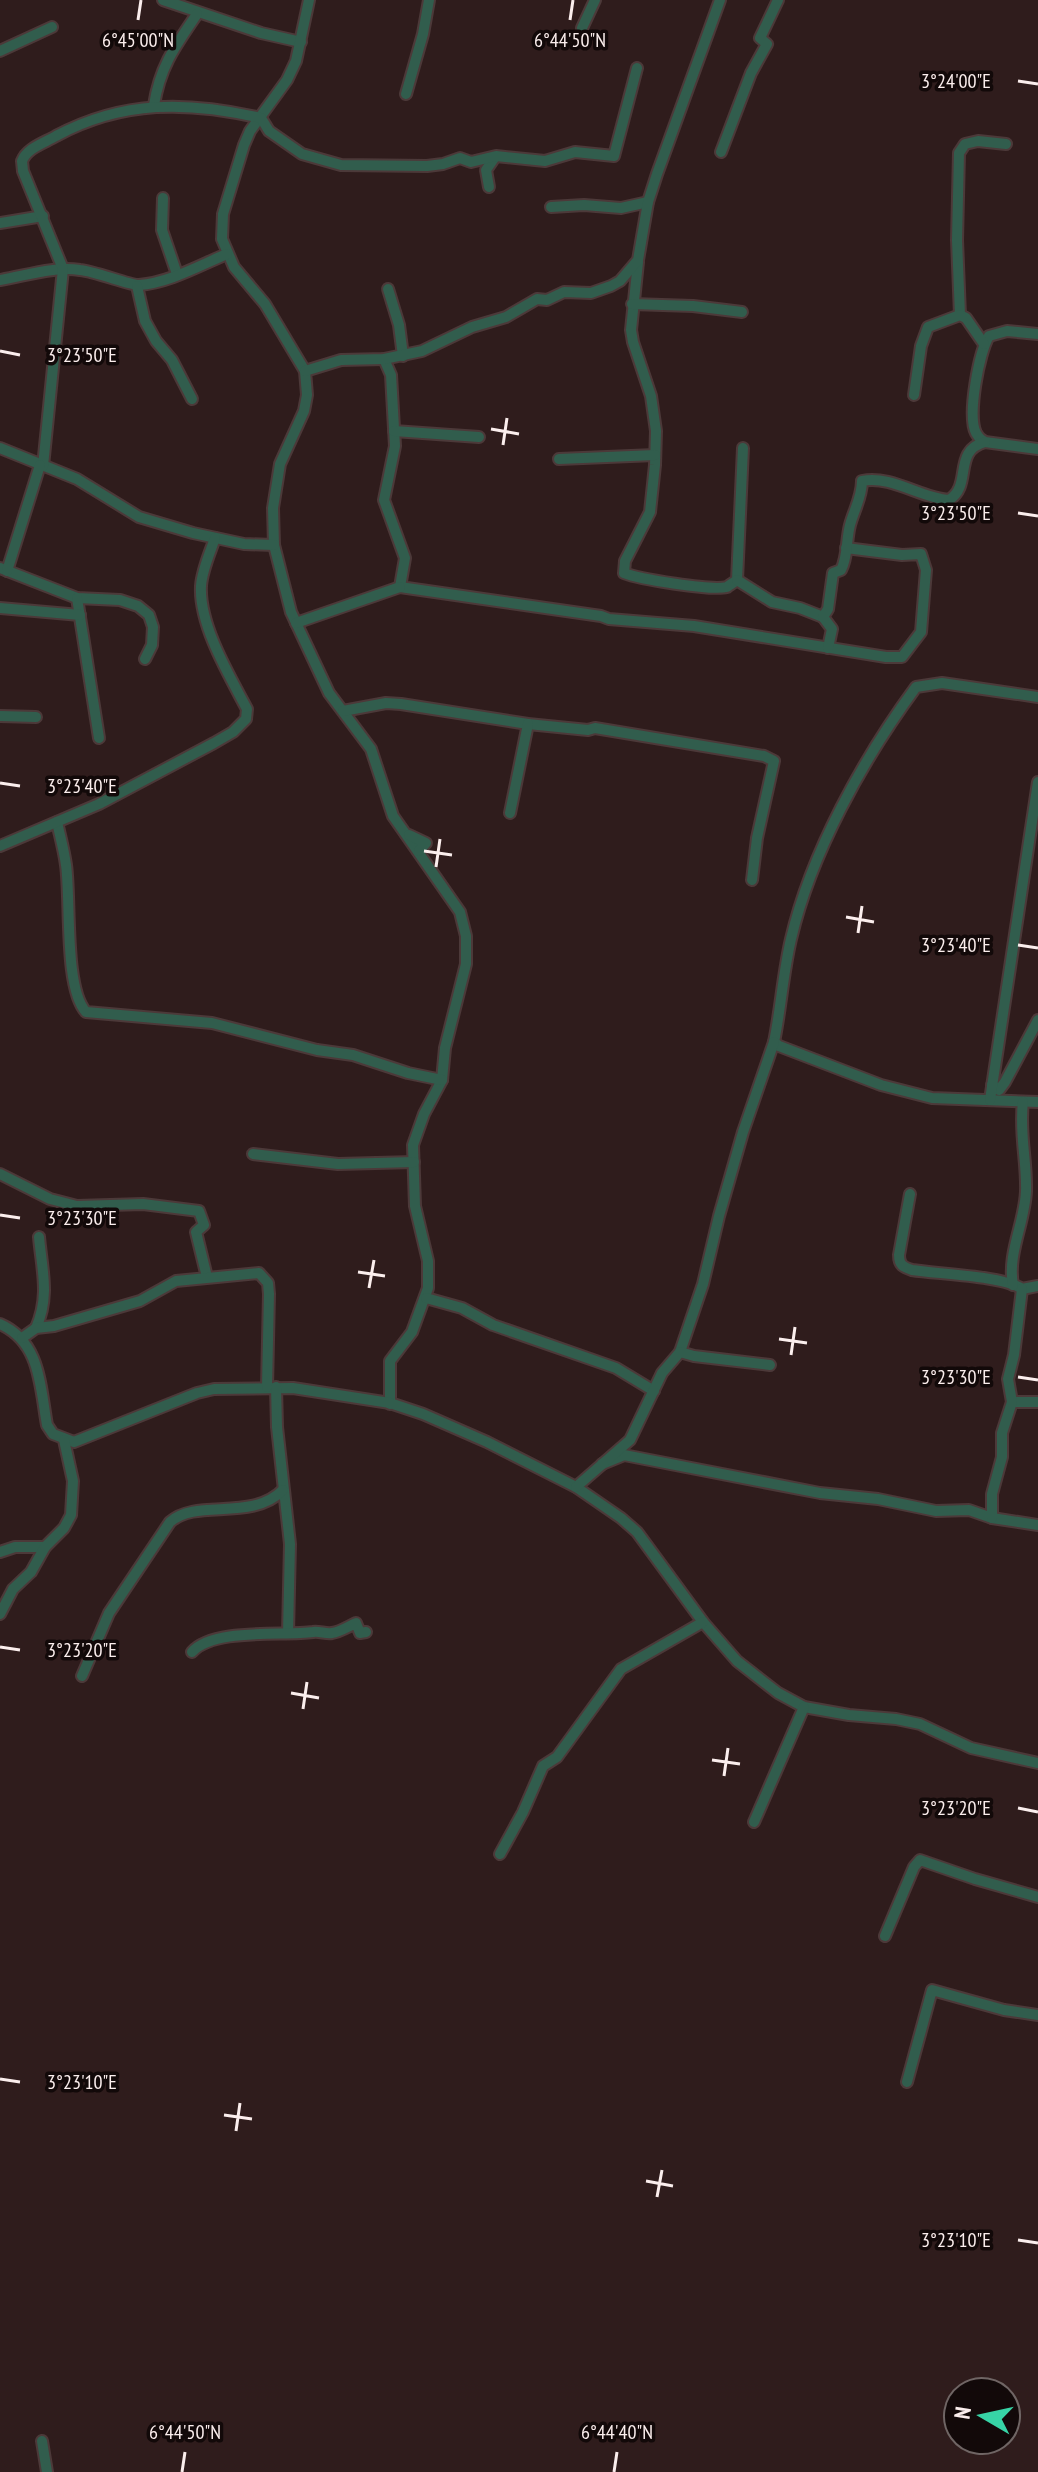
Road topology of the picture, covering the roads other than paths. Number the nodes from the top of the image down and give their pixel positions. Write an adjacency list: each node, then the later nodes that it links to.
1 (163, 0): 7 (street)
2 (309, 0): 10 (street)
3 (429, 0): 13 (street)
4 (595, 0): 9 (street)
5 (720, 0): 21 (street)
6 (778, 0): 17 (street)
7 (197, 14): 10 (street); 14 (street)
8 (52, 27): 11 (street)
9 (582, 28)
10 (301, 42): 15 (street)
11 (0, 51)
12 (637, 68): 18 (street)
13 (406, 94)
14 (154, 105): 15 (street); 23 (street)
15 (261, 118): 18 (street); 25 (street)
16 (1006, 144): 34 (street)
17 (721, 152)
18 (496, 156): 19 (street)
19 (489, 187)
20 (163, 198): 28 (street)
21 (648, 202): 22 (street); 26 (street)
22 (551, 207)
23 (43, 216): 24 (street); 27 (street)
24 (0, 223)
25 (227, 254): 28 (street); 39 (street)
26 (638, 260): 32 (street); 37 (street)
27 (63, 269): 29 (street); 30 (street); 50 (street)
28 (177, 274): 30 (street)
29 (0, 280)
30 (137, 286): 41 (street)
31 (388, 289): 37 (street)
32 (632, 304): 33 (street); 48 (street)
33 (742, 312)
34 (960, 315): 36 (street); 40 (street)
35 (1038, 334): 36 (street)
36 (984, 344): 44 (street)
37 (403, 356): 38 (street)
38 (384, 359): 39 (street); 42 (street)
39 (305, 371): 52 (street)
40 (914, 395)
41 (192, 399)
42 (394, 431): 43 (street); 56 (street)
43 (479, 437)
44 (985, 442): 47 (street); 53 (street)
45 (0, 448): 50 (street)
46 (743, 448): 55 (street)
47 (1038, 449)
48 (655, 455): 49 (street); 55 (street)
49 (559, 459)
50 (42, 465): 51 (street); 54 (street)
51 (215, 538): 52 (street); 74 (street)
52 (274, 545): 62 (street)
53 (846, 548): 61 (street); 63 (street)
54 (3, 570): 57 (street)
55 (737, 580): 61 (street)
56 (400, 587): 62 (street); 63 (street)
57 (77, 598): 59 (street); 60 (street); 64 (street)
58 (0, 608): 59 (street)
59 (67, 614): 60 (street)
60 (80, 615): 70 (street)
61 (823, 617): 63 (street)
62 (296, 623): 66 (street)
63 (828, 648)
64 (145, 659)
65 (1038, 697): 78 (street)
66 (343, 711): 69 (street); 79 (street)
67 (0, 716): 68 (street)
68 (36, 717)
69 (528, 724): 73 (street); 76 (street)
70 (99, 738)
71 (1038, 782): 72 (street)
72 (1036, 811): 80 (street)
73 (510, 813)
74 (57, 822): 75 (street); 79 (street)
75 (0, 846)
76 (752, 880)
77 (1038, 1020): 80 (street)
78 (774, 1042): 81 (street); 96 (street)
79 (442, 1080): 85 (street)
80 (992, 1085): 81 (street)
81 (990, 1100): 82 (street)
82 (1023, 1102): 83 (street); 91 (street)
83 (1038, 1102)
84 (253, 1154): 85 (street)
85 (414, 1162): 92 (street)
86 (0, 1174): 89 (street)
87 (910, 1194): 91 (street)
88 (39, 1237): 94 (street)
89 (207, 1277): 94 (street); 98 (street)
90 (1038, 1286): 91 (street)
91 (1018, 1287): 100 (street)
92 (426, 1298): 99 (street); 102 (street)
93 (0, 1324): 95 (street)
94 (36, 1328): 95 (street)
95 (22, 1338): 103 (street)
96 (680, 1352): 97 (street); 99 (street)
97 (770, 1365)
98 (272, 1387): 102 (street); 103 (street); 106 (street)
99 (654, 1391): 104 (street)
100 (1012, 1402): 101 (street); 107 (street)
101 (1038, 1402)
102 (390, 1404): 105 (street)
103 (64, 1440): 109 (street)
104 (602, 1464): 105 (street); 107 (street)
105 (576, 1487): 112 (street)
106 (283, 1490): 114 (street); 116 (street)
107 (992, 1518): 108 (street)
108 (1038, 1525)
109 (45, 1547): 110 (street); 111 (street)
110 (0, 1552)
111 (0, 1614)
112 (703, 1622): 117 (street); 120 (street)
113 (366, 1632): 114 (street)
114 (288, 1633): 115 (street)
115 (192, 1652)
116 (82, 1676)
117 (804, 1707): 118 (street); 119 (street)
118 (1038, 1763)
119 (754, 1822)
120 (500, 1854)
121 (1038, 1897): 122 (street)
122 (885, 1936)
123 (1038, 2015): 124 (street)
124 (907, 2082)
125 (42, 2441): 126 (street)
126 (47, 2472)

